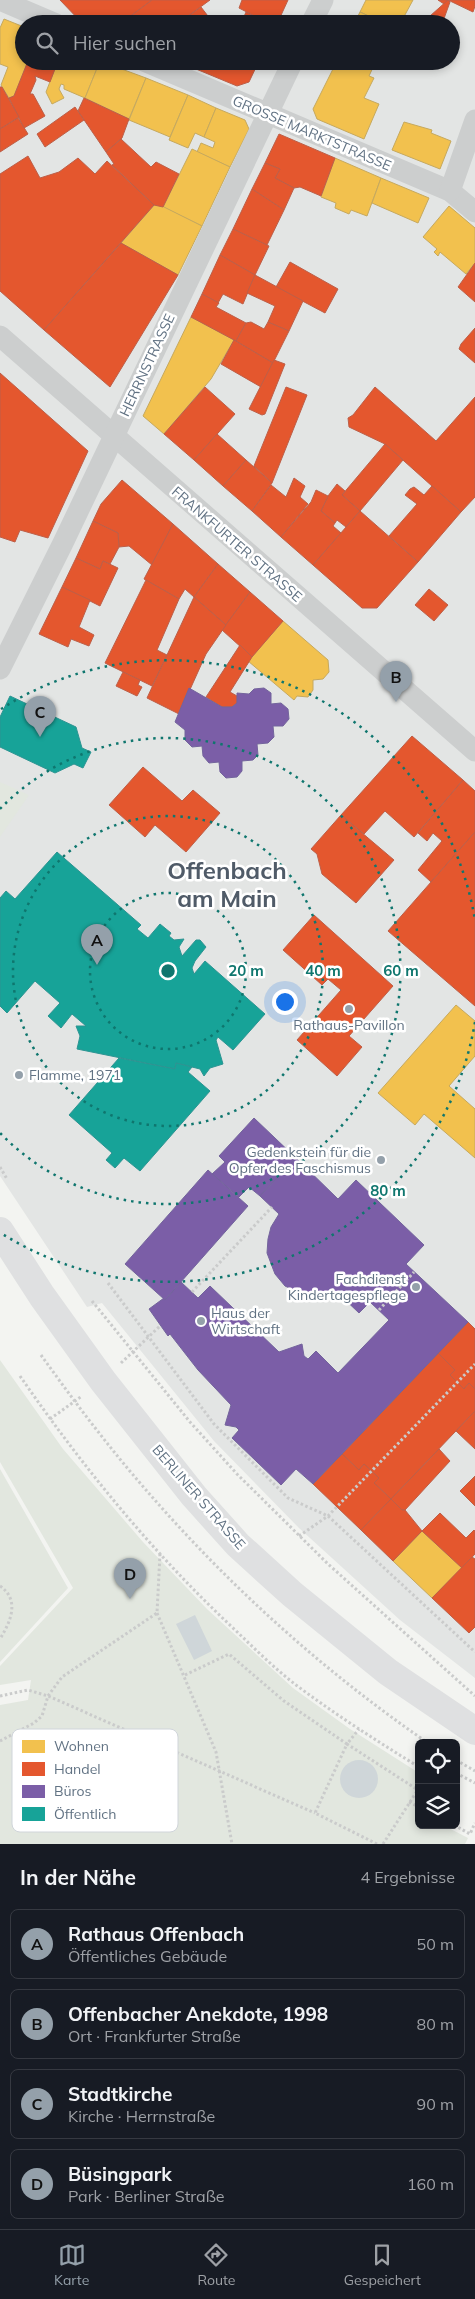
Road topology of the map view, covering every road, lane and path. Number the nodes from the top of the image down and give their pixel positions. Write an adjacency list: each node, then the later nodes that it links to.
1 (0, 0): 3 (street)
2 (323, 0): 4 (street)
3 (35, 15)
4 (316, 15)
5 (165, 70): 7 (street, GROSSE MARKTSTRASSE)
6 (288, 70): 7 (street, HERRNSTRASSE)
7 (266, 114): 9 (street, GROSSE MARKTSTRASSE); 12 (street, HERRNSTRASSE)
8 (475, 120): 9 (street)
9 (450, 191): 10 (street, GROSSE MARKTSTRASSE)
10 (475, 212)
11 (0, 336): 12 (street, FRANKFURTER STRASSE)
12 (114, 436): 13 (street, HERRNSTRASSE); 14 (street, FRANKFURTER STRASSE)
13 (0, 669)
14 (475, 751)
15 (0, 1167): 16 (path)
16 (7, 1179)
17 (272, 1207): 21 (path)
18 (0, 1231): 42 (main road, BERLINER STRASSE)
19 (414, 1272): 23 (path)
20 (108, 1283): 28 (path)
21 (192, 1292)
22 (92, 1301): 29 (path)
23 (379, 1310)
24 (41, 1355): 27 (path)
25 (475, 1364): 28 (path)
26 (20, 1376): 27 (path)
27 (50, 1419): 30 (path)
28 (328, 1516): 29 (path); 34 (path)
29 (299, 1536): 38 (path)
30 (160, 1554): 32 (path); 41 (path)
31 (0, 1586): 33 (path)
32 (157, 1613): 35 (path); 37 (path)
33 (0, 1639)
34 (475, 1652)
35 (184, 1675): 45 (path); 49 (path)
36 (0, 1696): 37 (path)
37 (48, 1696): 39 (path); 40 (path)
38 (475, 1696)
39 (23, 1729)
40 (124, 1729)
41 (359, 1729): 45 (path); 48 (path)
42 (475, 1731)
43 (12, 1735): 44 (path)
44 (0, 1741)
45 (347, 1744): 53 (path); 57 (path)
46 (178, 1752): 49 (path)
47 (460, 1762): 50 (path)
48 (415, 1765)
49 (219, 1770): 57 (path); 60 (path)
50 (475, 1771)
51 (460, 1775): 52 (path)
52 (475, 1782)
53 (415, 1787)
54 (415, 1793): 55 (path)
55 (409, 1802): 56 (path); 62 (path)
56 (415, 1805)
57 (315, 1813): 61 (path)
58 (475, 1823): 59 (path)
59 (460, 1828)
60 (232, 1844)
61 (377, 1844)
62 (383, 1844)

